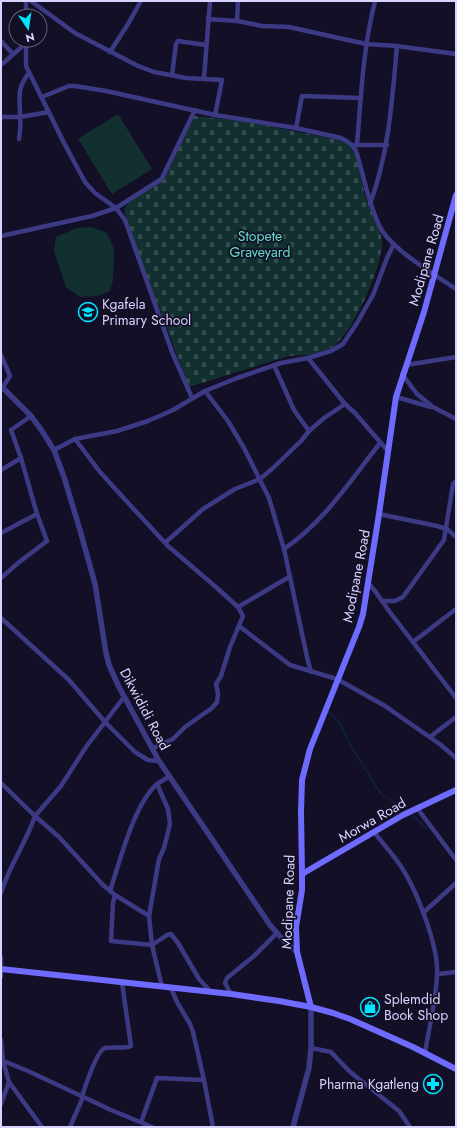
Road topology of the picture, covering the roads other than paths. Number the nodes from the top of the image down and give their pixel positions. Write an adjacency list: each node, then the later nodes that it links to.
1 (31, 1): 14 (street)
2 (141, 1): 14 (street)
3 (210, 1): 6 (street)
4 (238, 1): 7 (street)
5 (375, 1): 9 (street)
6 (208, 20): 7 (street); 10 (street)
7 (238, 21): 9 (street)
8 (1, 41): 15 (street)
9 (366, 44): 11 (street); 22 (street)
10 (206, 45): 19 (street); 20 (street)
11 (397, 46): 16 (street); 31 (street)
12 (19, 48): 15 (street)
13 (26, 48): 18 (street)
14 (110, 52): 19 (street)
15 (13, 54): 17 (street)
16 (456, 54)
17 (1, 65)
18 (29, 73): 21 (street); 27 (street)
19 (172, 75): 20 (street)
20 (204, 78): 25 (street)
21 (42, 97): 23 (street); 24 (street)
22 (361, 98): 28 (street); 30 (street)
23 (195, 110): 25 (street); 34 (street)
24 (49, 112): 27 (street); 34 (street)
25 (215, 115): 28 (street)
26 (1, 117): 27 (street)
27 (20, 117): 29 (street)
28 (296, 128): 30 (street)
29 (19, 139)
30 (354, 145): 31 (street); 33 (street)
31 (387, 145): 33 (street)
32 (456, 195): 37 (main road, Modipane Road)
33 (370, 204): 36 (street)
34 (116, 208): 35 (street); 48 (street)
35 (1, 236)
36 (394, 244): 37 (street); 41 (street)
37 (435, 275): 38 (street); 43 (main road, Modipane Road)
38 (456, 289)
39 (1, 355): 45 (street)
40 (456, 357): 43 (street)
41 (308, 358): 42 (street); 49 (street)
42 (274, 365): 46 (street); 53 (street)
43 (406, 365): 44 (main road, Modipane Road)
44 (402, 374): 47 (main road, Modipane Road); 50 (street)
45 (2, 387): 51 (street, Dikwididi Road)
46 (205, 391): 48 (street); 60 (street)
47 (396, 397): 50 (street); 57 (main road, Modipane Road)
48 (192, 398): 54 (street)
49 (345, 404): 53 (street); 55 (street)
50 (433, 407): 52 (street)
51 (31, 416): 56 (street, Dikwididi Road); 58 (street)
52 (456, 419)
53 (309, 431): 60 (street)
54 (76, 439): 56 (street); 67 (street)
55 (380, 443): 57 (street); 68 (street)
56 (54, 450): 81 (street, Dikwididi Road)
57 (387, 450): 63 (main road, Modipane Road)
58 (21, 458): 59 (street); 62 (street)
59 (1, 470)
60 (260, 479): 67 (street); 68 (street)
61 (456, 481): 64 (street)
62 (37, 514): 65 (street); 70 (street)
63 (379, 514): 64 (street); 72 (main road, Modipane Road)
64 (447, 529): 66 (street); 73 (street)
65 (1, 533)
66 (456, 537)
67 (166, 542): 74 (street)
68 (284, 549): 71 (street)
69 (1, 569): 70 (street)
70 (3, 576)
71 (289, 577): 74 (street); 79 (street)
72 (369, 584): 73 (street); 80 (main road, Modipane Road)
73 (382, 601): 78 (street)
74 (238, 607): 77 (street)
75 (456, 609): 78 (street)
76 (1, 618): 84 (street)
77 (239, 626): 79 (street); 86 (street)
78 (413, 642): 82 (street)
79 (311, 672): 80 (street)
80 (337, 680): 85 (street); 97 (main road, Modipane Road)
81 (124, 698): 84 (street); 86 (street, Dikwididi Road)
82 (456, 698)
83 (456, 717): 85 (street)
84 (104, 722): 88 (street); 94 (street)
85 (430, 737): 87 (street)
86 (153, 748): 88 (street, Dikwididi Road)
87 (456, 758)
88 (159, 761): 89 (street, Dikwididi Road)
89 (170, 776): 91 (street); 104 (street, Dikwididi Road)
90 (1, 783): 94 (street)
91 (157, 784): 99 (street); 103 (street)
92 (456, 790): 93 (main road, Morwa Road)
93 (417, 808): 95 (main road, Morwa Road); 96 (street)
94 (35, 816): 99 (street); 100 (street)
95 (374, 832): 97 (main road, Morwa Road); 102 (street)
96 (456, 860)
97 (302, 874): 106 (main road, Modipane Road)
98 (456, 883): 102 (street)
99 (110, 891): 101 (street)
100 (1, 893)
101 (115, 895): 103 (street); 105 (street)
102 (423, 913): 110 (street)
103 (150, 916): 105 (street)
104 (277, 933): 106 (street, Dikwididi Road); 116 (street)
105 (152, 946): 113 (street); 115 (street)
106 (297, 952): 117 (main road, Modipane Road)
107 (1, 957): 108 (street)
108 (1, 969): 111 (street); 112 (main road)
109 (456, 972): 110 (street)
110 (438, 974): 120 (street)
111 (1, 977)
112 (122, 983): 113 (main road); 125 (street)
113 (162, 987): 114 (main road)
114 (171, 988): 115 (main road); 123 (street)
115 (211, 992): 116 (main road)
116 (231, 994): 117 (main road)
117 (311, 1007): 119 (street); 120 (main road)
118 (1, 1040): 121 (street)
119 (311, 1048): 132 (street); 133 (street)
120 (425, 1053): 122 (main road)
121 (2, 1061): 124 (street); 125 (street)
122 (456, 1069)
123 (204, 1080): 127 (street); 131 (street)
124 (9, 1082): 126 (street); 128 (street)
125 (83, 1097): 127 (street); 129 (street)
126 (1, 1104)
127 (141, 1122): 130 (street)
128 (42, 1127)
129 (70, 1127)
130 (152, 1127)
131 (213, 1127)
132 (293, 1127)
133 (410, 1127)

